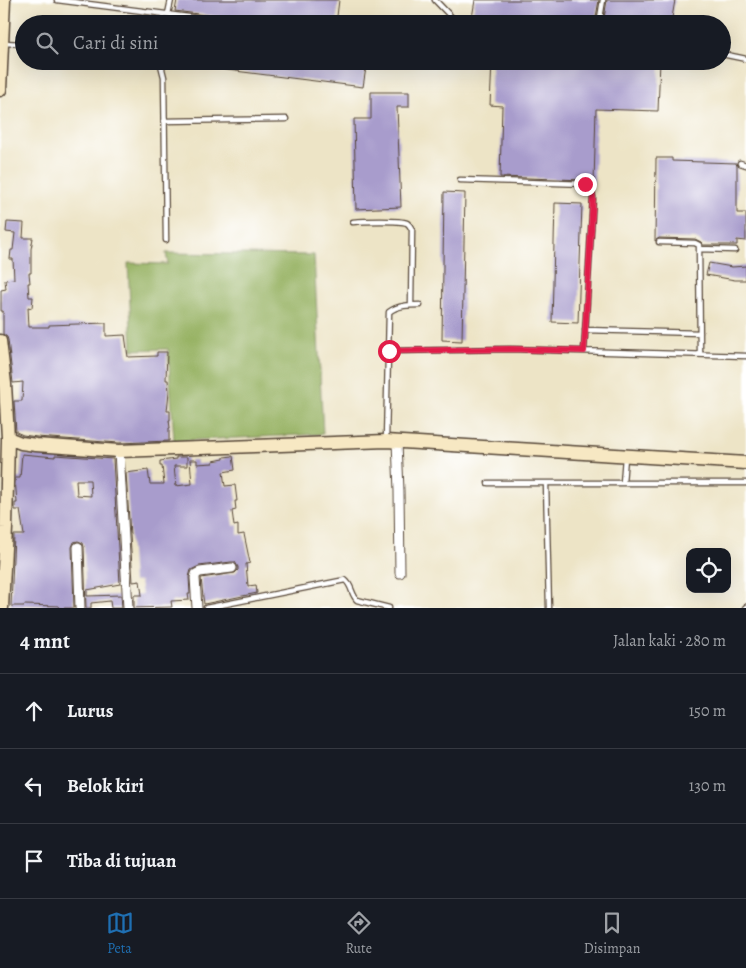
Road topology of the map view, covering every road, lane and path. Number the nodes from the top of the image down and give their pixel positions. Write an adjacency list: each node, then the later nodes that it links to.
1 (4, 0): 10 (street)
2 (57, 0): 6 (lane)
3 (171, 0): 6 (lane)
4 (435, 0): 8 (lane)
5 (602, 0): 9 (lane)
6 (168, 14): 7 (lane)
7 (176, 15)
8 (449, 15)
9 (601, 15)
10 (1, 42): 11 (lane); 15 (street)
11 (15, 43)
12 (731, 56): 13 (lane)
13 (746, 58)
14 (162, 70): 17 (lane)
15 (0, 90)
16 (286, 120): 17 (lane)
17 (164, 121): 22 (lane)
18 (740, 163): 19 (lane)
19 (746, 164)
20 (460, 180): 28 (lane)
21 (353, 222): 26 (lane)
22 (166, 240)
23 (659, 242): 24 (lane)
24 (700, 249): 25 (lane); 29 (lane)
25 (735, 250)
26 (411, 305): 27 (lane); 31 (lane)
27 (420, 305)
28 (585, 330): 29 (lane); 32 (lane)
29 (700, 333): 33 (lane)
30 (0, 341): 35 (street)
31 (389, 351): 32 (lane); 37 (lane)
32 (584, 351): 33 (lane)
33 (700, 354): 34 (lane)
34 (746, 356)
35 (2, 383): 36 (street)
36 (8, 438): 38 (street); 45 (street)
37 (391, 441): 38 (street); 39 (street); 48 (street)
38 (119, 452): 51 (street)
39 (626, 456): 40 (street); 43 (lane)
40 (746, 463)
41 (488, 483): 42 (lane)
42 (546, 483): 43 (lane); 55 (lane)
43 (623, 483): 44 (lane)
44 (746, 483)
45 (3, 529): 49 (street)
46 (78, 547): 50 (street)
47 (232, 568): 52 (street)
48 (400, 573)
49 (2, 608)
50 (80, 608)
51 (128, 608)
52 (197, 608)
53 (206, 608): 54 (lane)
54 (389, 608)
55 (548, 608)

